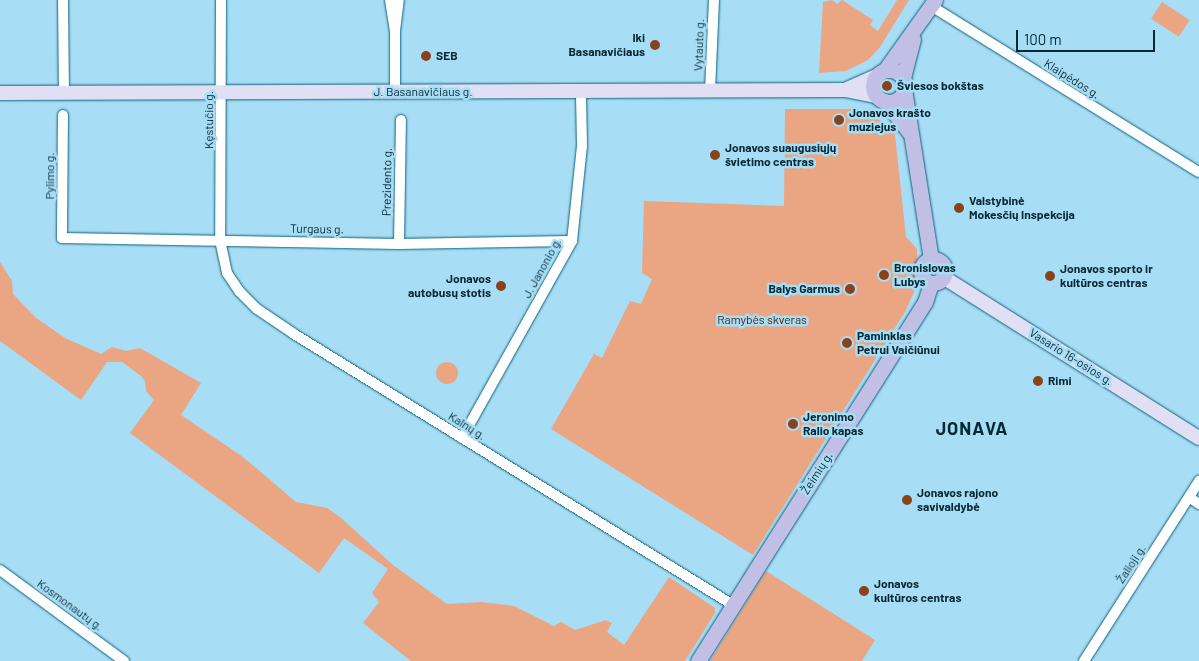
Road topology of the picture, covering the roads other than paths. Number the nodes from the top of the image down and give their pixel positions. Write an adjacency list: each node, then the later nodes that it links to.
1 (63, 0): 16 (street)
2 (221, 0): 13 (street, Kęstučio g.)
3 (390, 0): 8 (street)
4 (400, 0): 8 (street)
5 (714, 0): 12 (street, Vytauto g.)
6 (933, 3): 7 (main road); 22 (street, Klaipėdos g.)
7 (916, 30): 9 (main road); 10 (main road)
8 (395, 32): 17 (street)
9 (880, 73): 10 (main road); 11 (main road, J. Basanavičiaus g.); 18 (main road)
10 (904, 84): 18 (main road); 21 (main road)
11 (845, 90): 12 (main road, J. Basanavičiaus g.); 18 (main road, J. Basanavičiaus g.)
12 (710, 91): 14 (main road, J. Basanavičiaus g.)
13 (221, 92): 16 (main road, J. Basanavičiaus g.); 17 (main road, J. Basanavičiaus g.); 24 (street, Kęstučio g.)
14 (581, 92): 17 (main road, J. Basanavičiaus g.); 25 (street, J. Janonio g.)
15 (0, 93): 16 (main road, J. Basanavičiaus g.)
16 (64, 93)
17 (395, 93)
18 (881, 99): 21 (main road)
19 (63, 115): 23 (street, Pylimo g.)
20 (400, 120): 26 (street, Prezidento g.)
21 (911, 134): 27 (main road)
22 (1199, 172)
23 (62, 238): 24 (street, Turgaus g.)
24 (220, 240): 26 (street, Turgaus g.); 28 (street, Kalnų g.)
25 (572, 241): 26 (street, Turgaus g.); 28 (street, J. Janonio g.)
26 (399, 244)
27 (937, 280): 29 (main road, Vasario 16-osios g.); 34 (main road, Žeimių g.)
28 (462, 438): 34 (street, Kalnų g.)
29 (1199, 438)
30 (1199, 481): 31 (street, Žalioji g.)
31 (1189, 497): 32 (street); 37 (street, Žalioji g.)
32 (1199, 504)
33 (0, 570): 35 (street, Kosmonautų g.)
34 (733, 605): 36 (main road, Žeimių g.)
35 (124, 661)
36 (698, 661)
37 (1084, 661)

